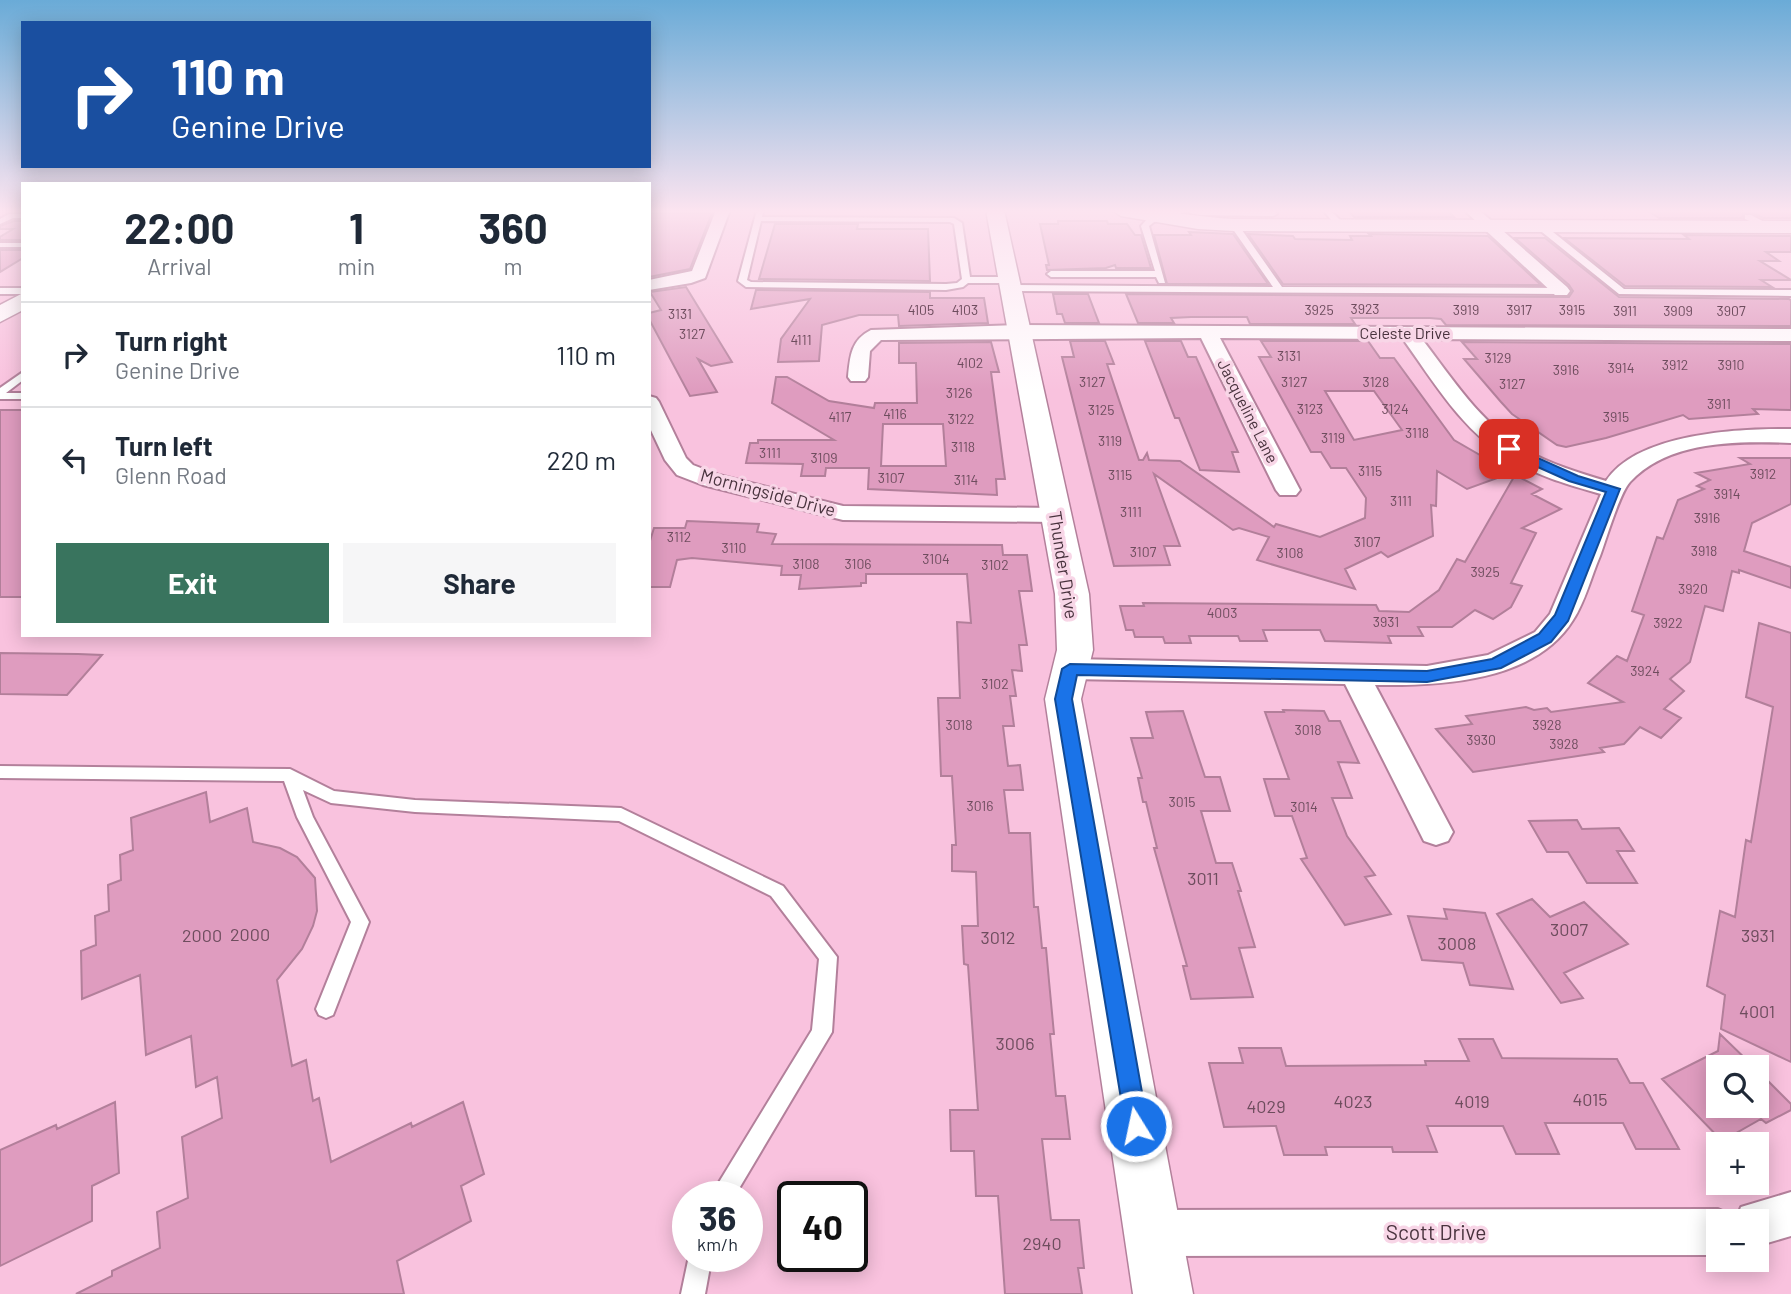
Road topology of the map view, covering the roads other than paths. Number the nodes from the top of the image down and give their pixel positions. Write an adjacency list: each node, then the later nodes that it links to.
1 (700, 270): 13 (street)
2 (744, 270): 11 (lane)
3 (965, 270): 11 (lane)
4 (1007, 270): 12 (street, Thunder Drive)
5 (1158, 270): 10 (lane)
6 (1266, 270): 15 (lane)
7 (1538, 270): 16 (street)
8 (1595, 270): 17 (lane)
9 (1051, 274): 10 (lane)
10 (1159, 274): 14 (lane)
11 (966, 280): 12 (lane)
12 (1010, 284): 14 (lane); 18 (street, Thunder Drive)
13 (651, 285)
14 (1164, 289): 15 (lane)
15 (1279, 289): 16 (lane)
16 (1561, 291)
17 (1791, 293)
18 (1020, 332): 19 (street, Celeste Drive); 23 (street, Celeste Drive); 30 (street, Thunder Drive)
19 (1209, 332): 20 (street, Celeste Drive); 28 (street, Jacqueline Lane)
20 (1408, 333): 21 (street, Celeste Drive); 29 (street)
21 (1791, 335)
22 (21, 377): 24 (lane)
23 (858, 377)
24 (0, 394): 25 (lane)
25 (21, 396)
26 (651, 406): 30 (street, Morningside Drive)
27 (1791, 436): 29 (street)
28 (1287, 489)
29 (1614, 489): 32 (street)
30 (1056, 515): 31 (street, Thunder Drive)
31 (1070, 669): 32 (street); 41 (street, Thunder Drive)
32 (1355, 675): 35 (street)
33 (0, 772): 34 (lane)
34 (290, 775): 36 (lane); 37 (lane)
35 (1436, 832)
36 (326, 1009)
37 (731, 1181)
38 (1791, 1214): 39 (street)
39 (1769, 1220)
40 (1706, 1232): 41 (street, Scott Drive)
41 (1154, 1233): 44 (street, Thunder Drive)
42 (697, 1272): 43 (lane)
43 (692, 1294)
44 (1163, 1294)

